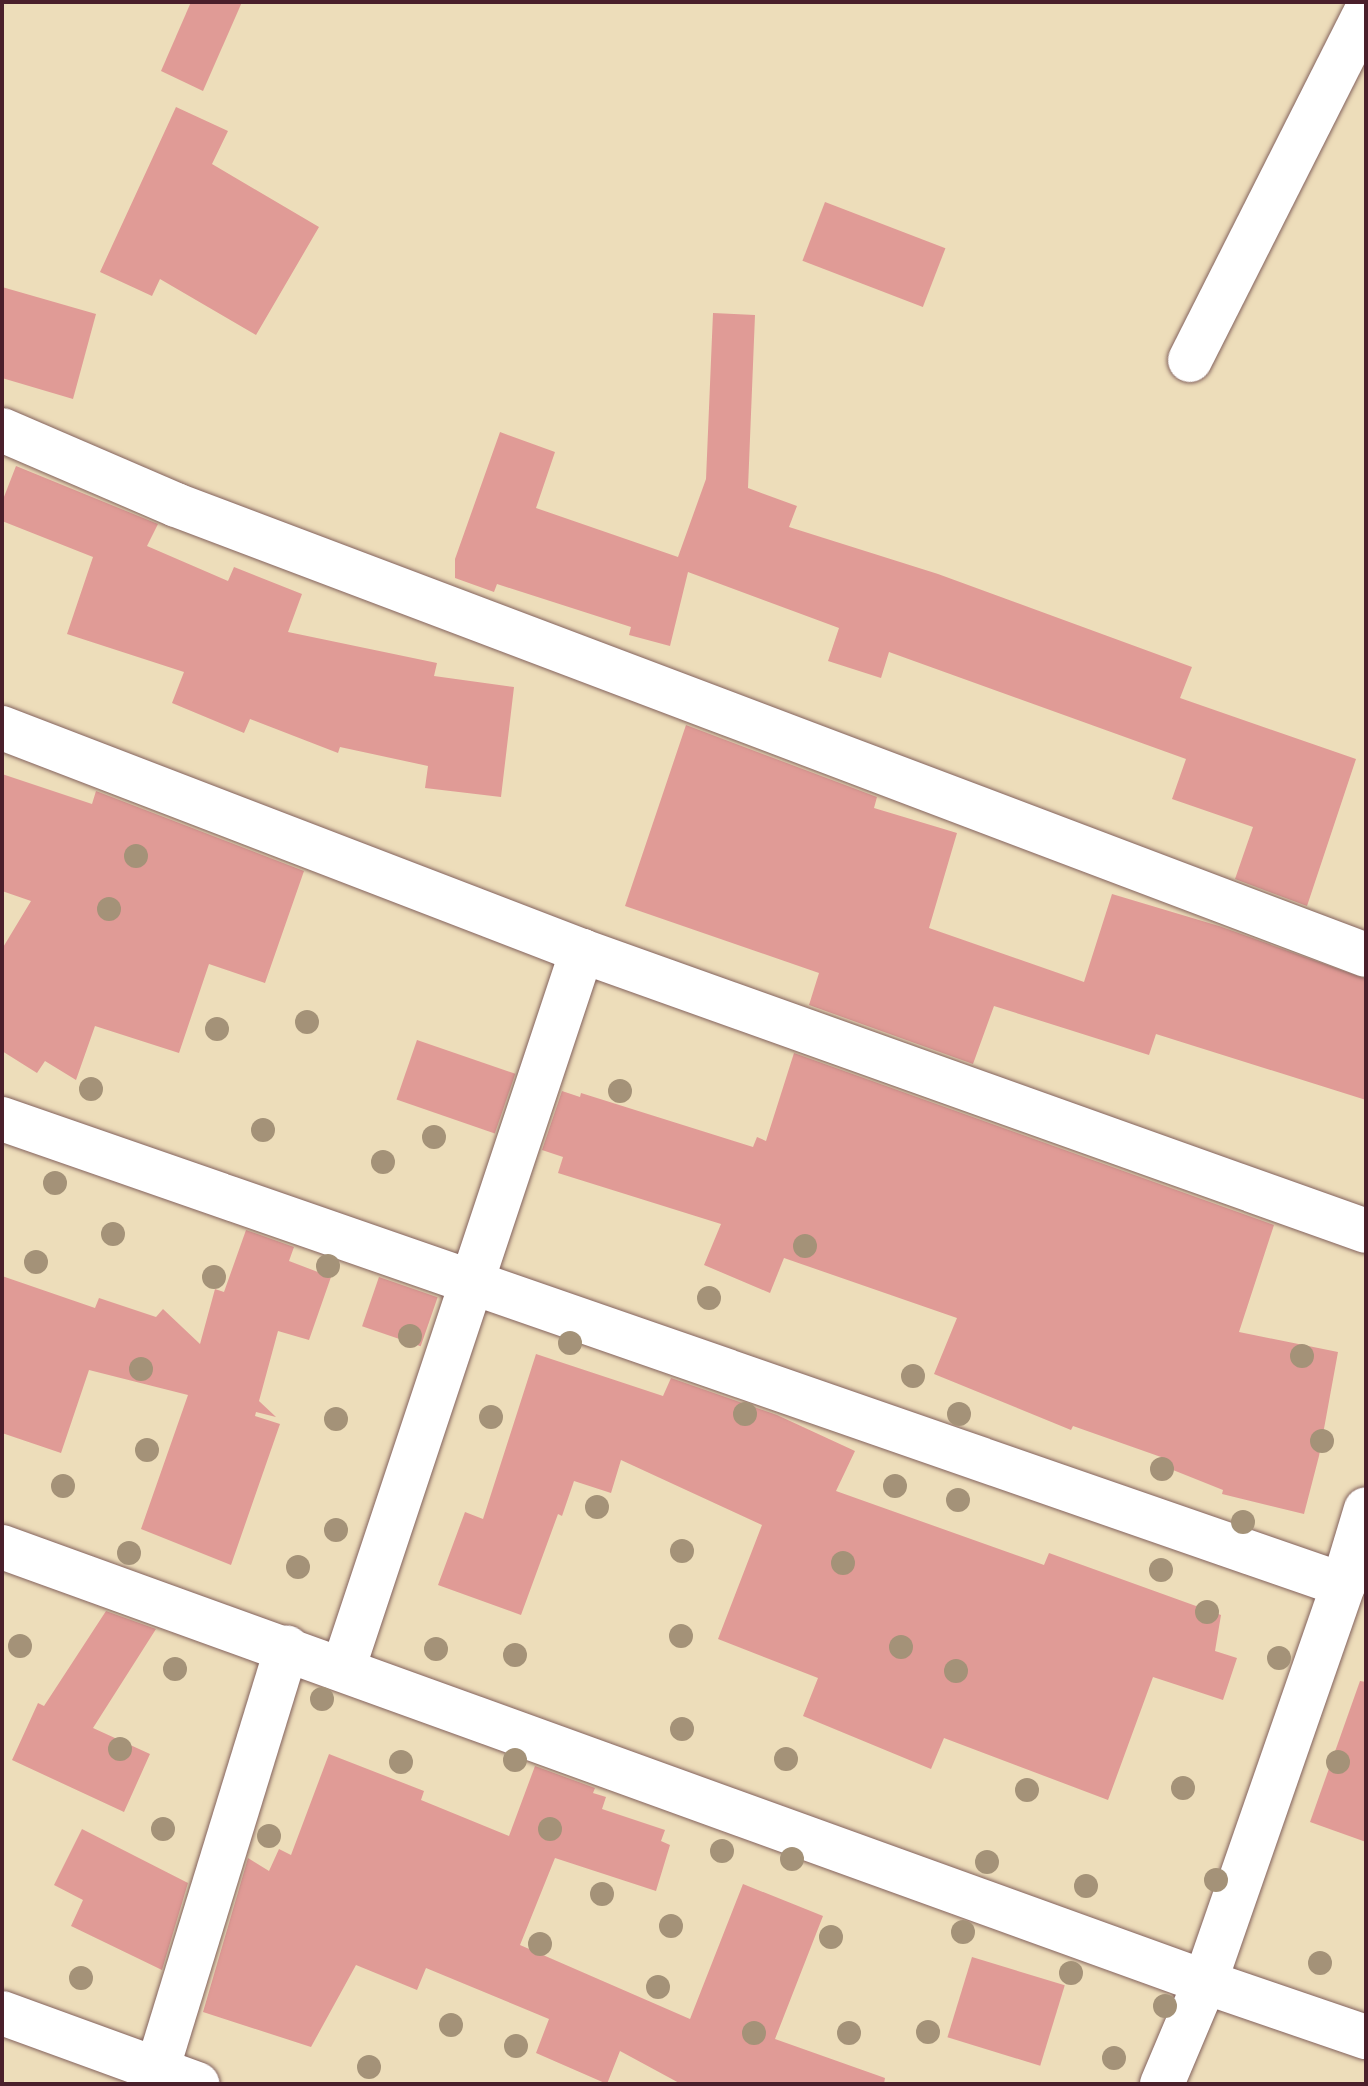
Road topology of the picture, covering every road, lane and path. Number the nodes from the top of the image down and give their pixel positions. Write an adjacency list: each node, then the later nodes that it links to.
1 (1366, 11): 2 (street)
2 (1190, 360)
3 (2, 430): 6 (street)
4 (2, 728): 5 (street)
5 (582, 951): 8 (street); 9 (street)
6 (1366, 955)
7 (2, 1119): 9 (street)
8 (1366, 1231)
9 (473, 1284): 12 (street); 14 (street)
10 (1366, 1509): 12 (street)
11 (2, 1547): 13 (street)
12 (1343, 1585): 15 (street)
13 (287, 1648): 14 (street); 18 (street)
14 (343, 1669): 15 (street)
15 (1205, 1982): 17 (street); 19 (street)
16 (2, 2013): 18 (street)
17 (1366, 2037)
18 (177, 2077)
19 (1162, 2084)

